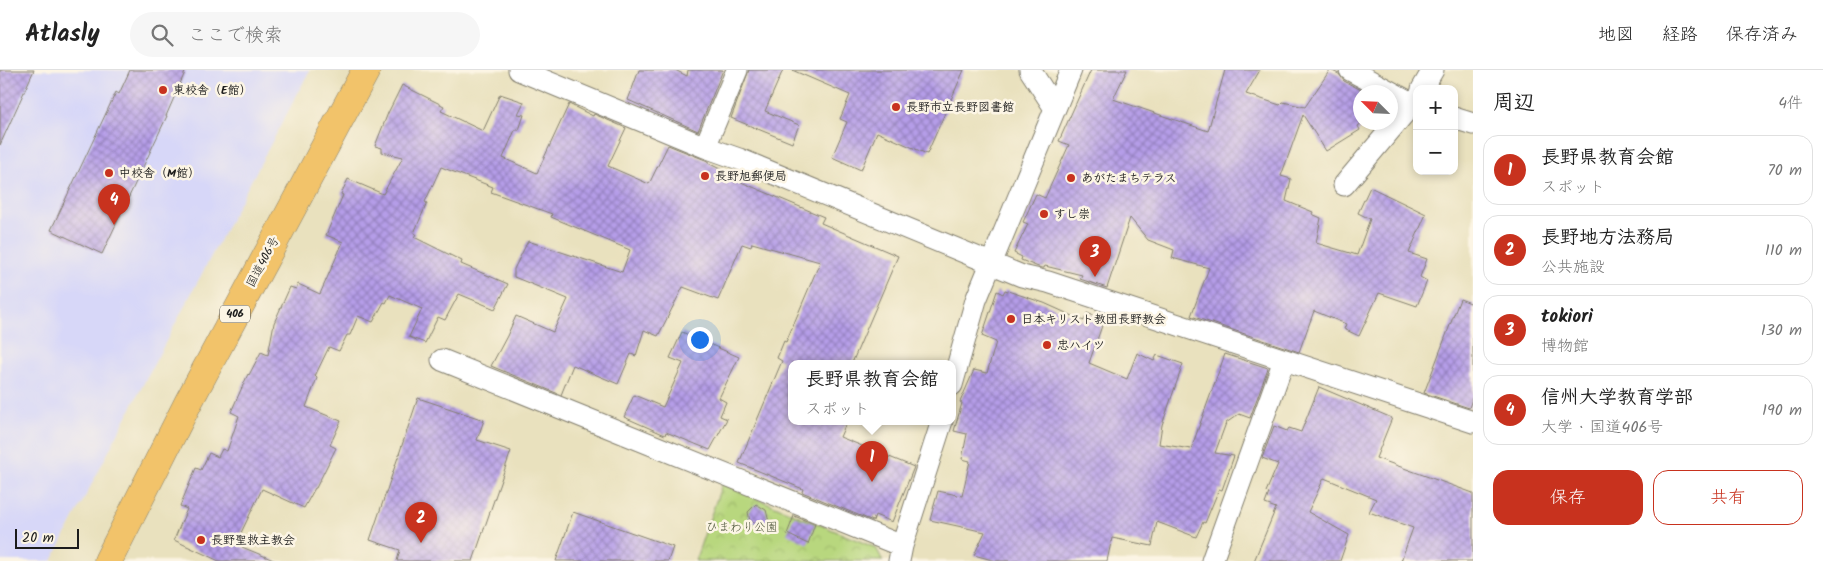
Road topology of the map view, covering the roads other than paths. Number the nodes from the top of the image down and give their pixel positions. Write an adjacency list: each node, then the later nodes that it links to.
1 (366, 70): 23 (highway, 国道406号 / 406)
2 (520, 70): 14 (street)
3 (737, 70): 14 (street)
4 (1030, 70): 11 (street)
5 (1071, 70): 11 (street)
6 (1350, 70): 9 (street)
7 (1433, 70): 8 (street)
8 (1425, 85)
9 (1413, 97)
10 (1413, 104): 15 (street)
11 (1054, 107): 16 (street)
12 (1458, 119): 13 (street)
13 (1473, 124)
14 (705, 147): 16 (street)
15 (1344, 185)
16 (990, 263): 18 (street); 19 (street)
17 (442, 360): 22 (street)
18 (1284, 360): 20 (street); 24 (street)
19 (956, 371)
20 (1473, 422)
21 (941, 425): 22 (street)
22 (900, 554)
23 (108, 561)
24 (1212, 561)

